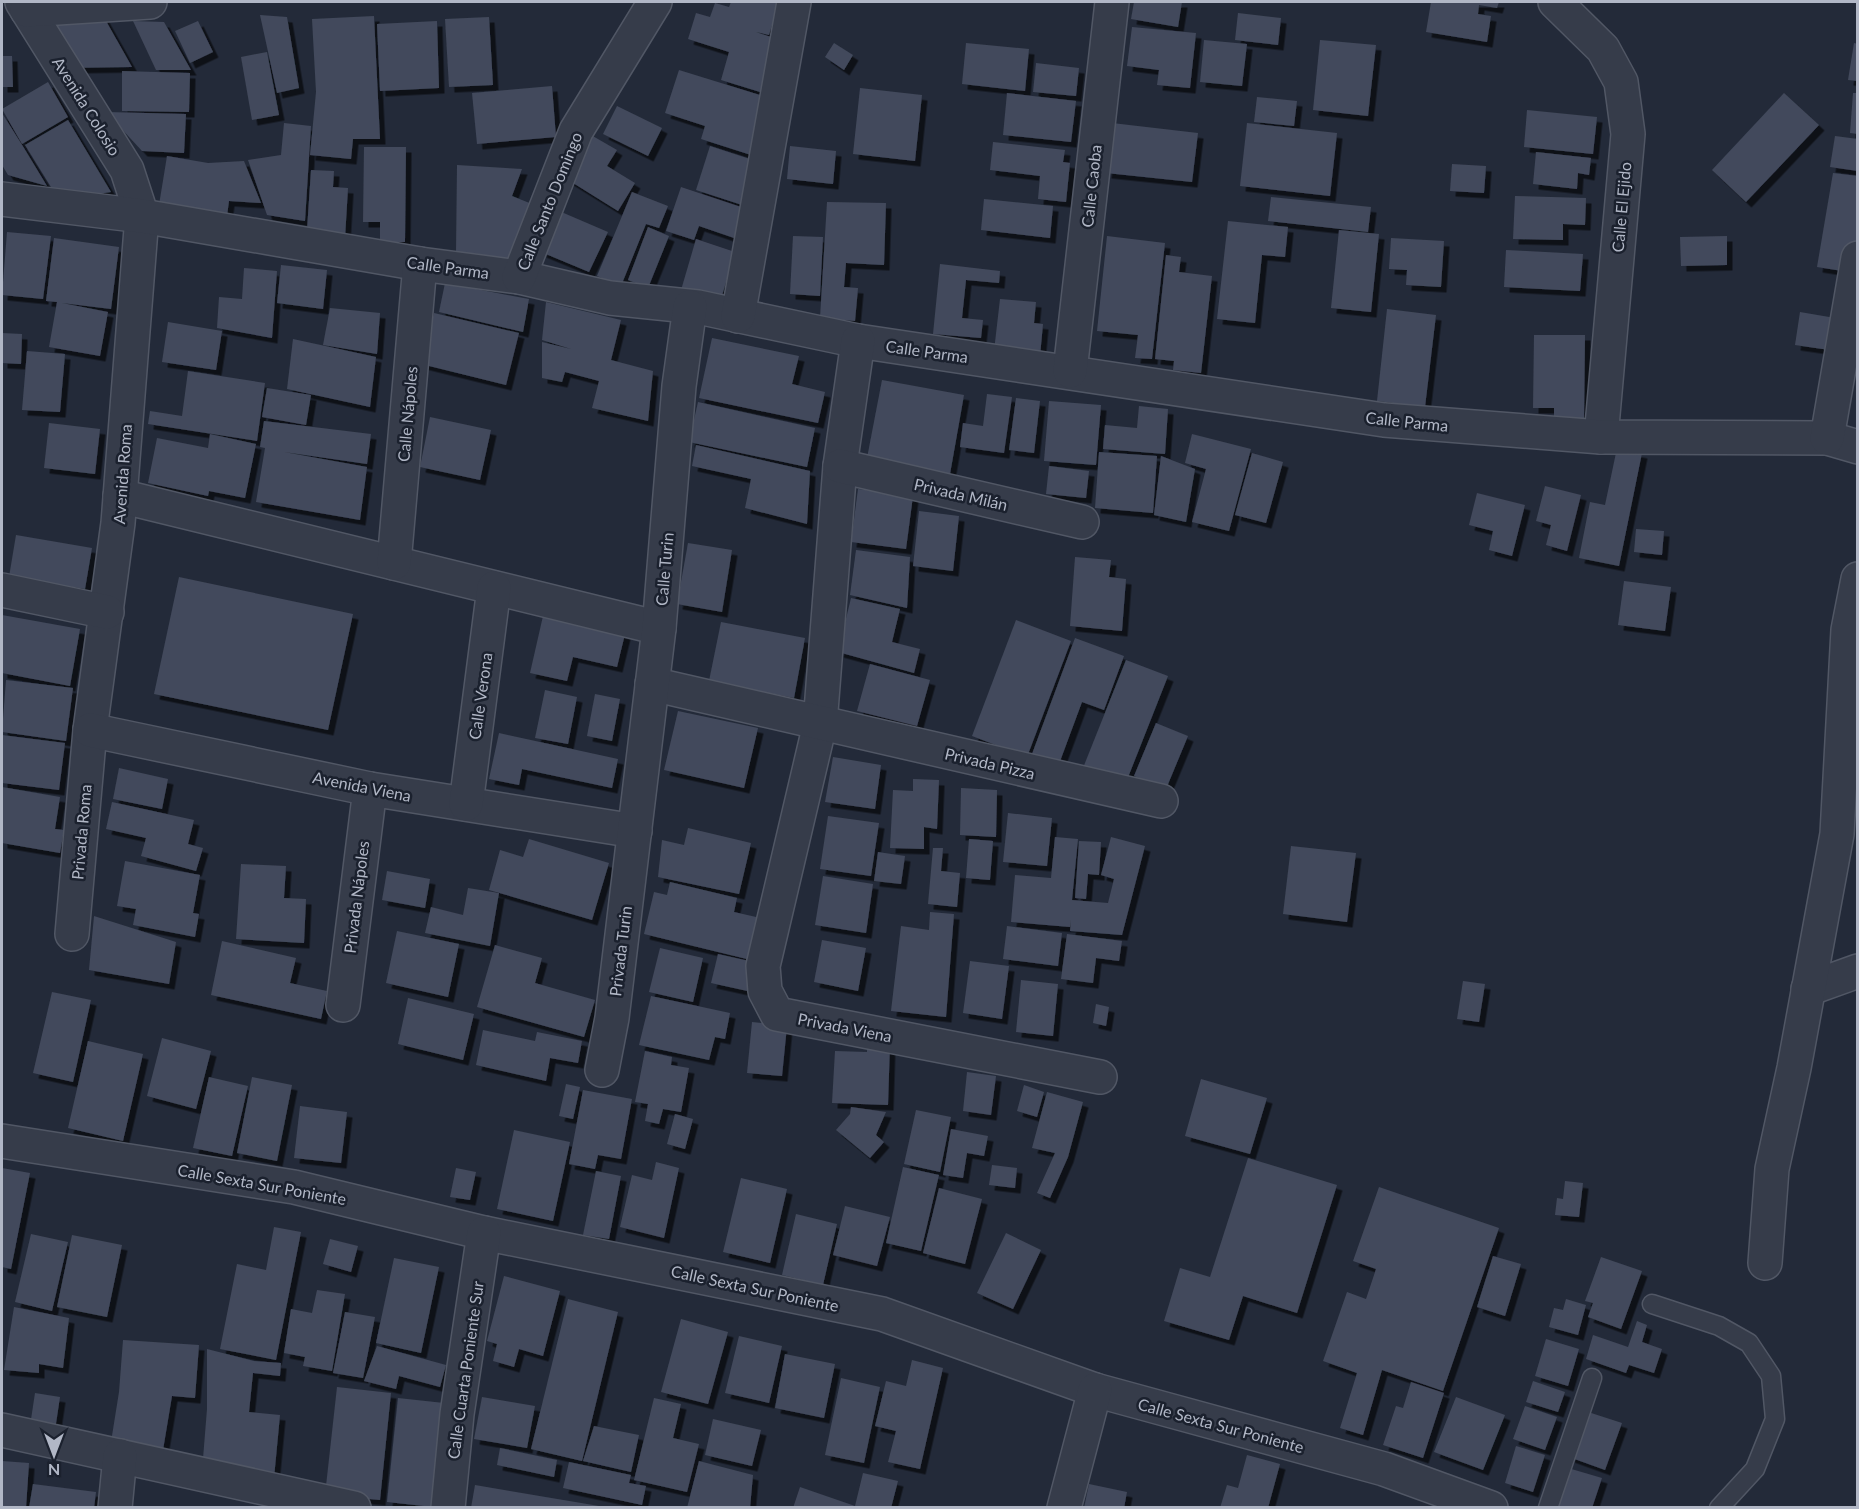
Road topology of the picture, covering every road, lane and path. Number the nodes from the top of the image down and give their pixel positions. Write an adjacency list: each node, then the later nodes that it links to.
1 (150, 2): 6 (street)
2 (655, 2): 11 (street, Calle Santo Domingo)
3 (794, 2): 13 (street)
4 (1112, 2): 15 (street, Calle Caoba)
5 (1555, 2): 16 (street, Calle El Ejido)
6 (25, 6): 8 (street, Avenida Colosio)
7 (2, 199): 8 (street, Calle Parma)
8 (142, 216): 10 (street, Calle Parma); 19 (street, Avenida Roma)
9 (1857, 258): 17 (street)
10 (420, 264): 11 (street, Calle Parma); 21 (street, Calle Nápoles)
11 (519, 277): 12 (street, Calle Parma)
12 (690, 307): 13 (street, Calle Parma); 26 (street, Calle Turin)
13 (738, 316): 14 (street, Calle Parma)
14 (858, 341): 15 (street, Calle Parma); 18 (street)
15 (1070, 372): 16 (street, Calle Parma)
16 (1600, 437): 17 (street, Calle Parma)
17 (1842, 442)
18 (840, 466): 20 (street, Privada Milán); 28 (street)
19 (120, 496): 21 (street); 25 (street, Avenida Roma)
20 (1082, 522)
21 (394, 563): 23 (street)
22 (1857, 579): 36 (street)
23 (494, 588): 26 (street); 32 (street, Calle Verona)
24 (2, 590): 25 (street)
25 (107, 612): 29 (street, Avenida Roma)
26 (659, 628): 27 (street, Calle Turin)
27 (652, 684): 28 (street, Privada Pizza); 33 (street, Calle Turin)
28 (820, 724): 31 (street, Privada Pizza); 39 (street, Privada Viena)
29 (90, 730): 30 (street, Avenida Viena); 34 (street, Privada Roma)
30 (370, 789): 32 (street, Avenida Viena); 37 (street, Privada Nápoles)
31 (1161, 801)
32 (466, 804): 33 (street, Avenida Viena)
33 (635, 831): 38 (street, Privada Turin)
34 (72, 934)
35 (1857, 971): 36 (street)
36 (1808, 989): 42 (street)
37 (343, 1005)
38 (602, 1070)
39 (1101, 1077)
40 (2, 1141): 41 (street, Calle Sexta Sur Poniente)
41 (484, 1233): 45 (street, Calle Sexta Sur Poniente); 50 (street, Calle Cuarta Poniente Sur)
42 (1765, 1263)
43 (1652, 1304): 54 (lane)
44 (1592, 1378): 53 (lane)
45 (1095, 1390): 51 (street); 52 (street, Calle Sexta Sur Poniente)
46 (2, 1430): 47 (street)
47 (120, 1456): 48 (street); 49 (street)
48 (115, 1508)
49 (354, 1508)
50 (448, 1508)
51 (1064, 1508)
52 (1491, 1508)
53 (1548, 1508)
54 (1719, 1508)

